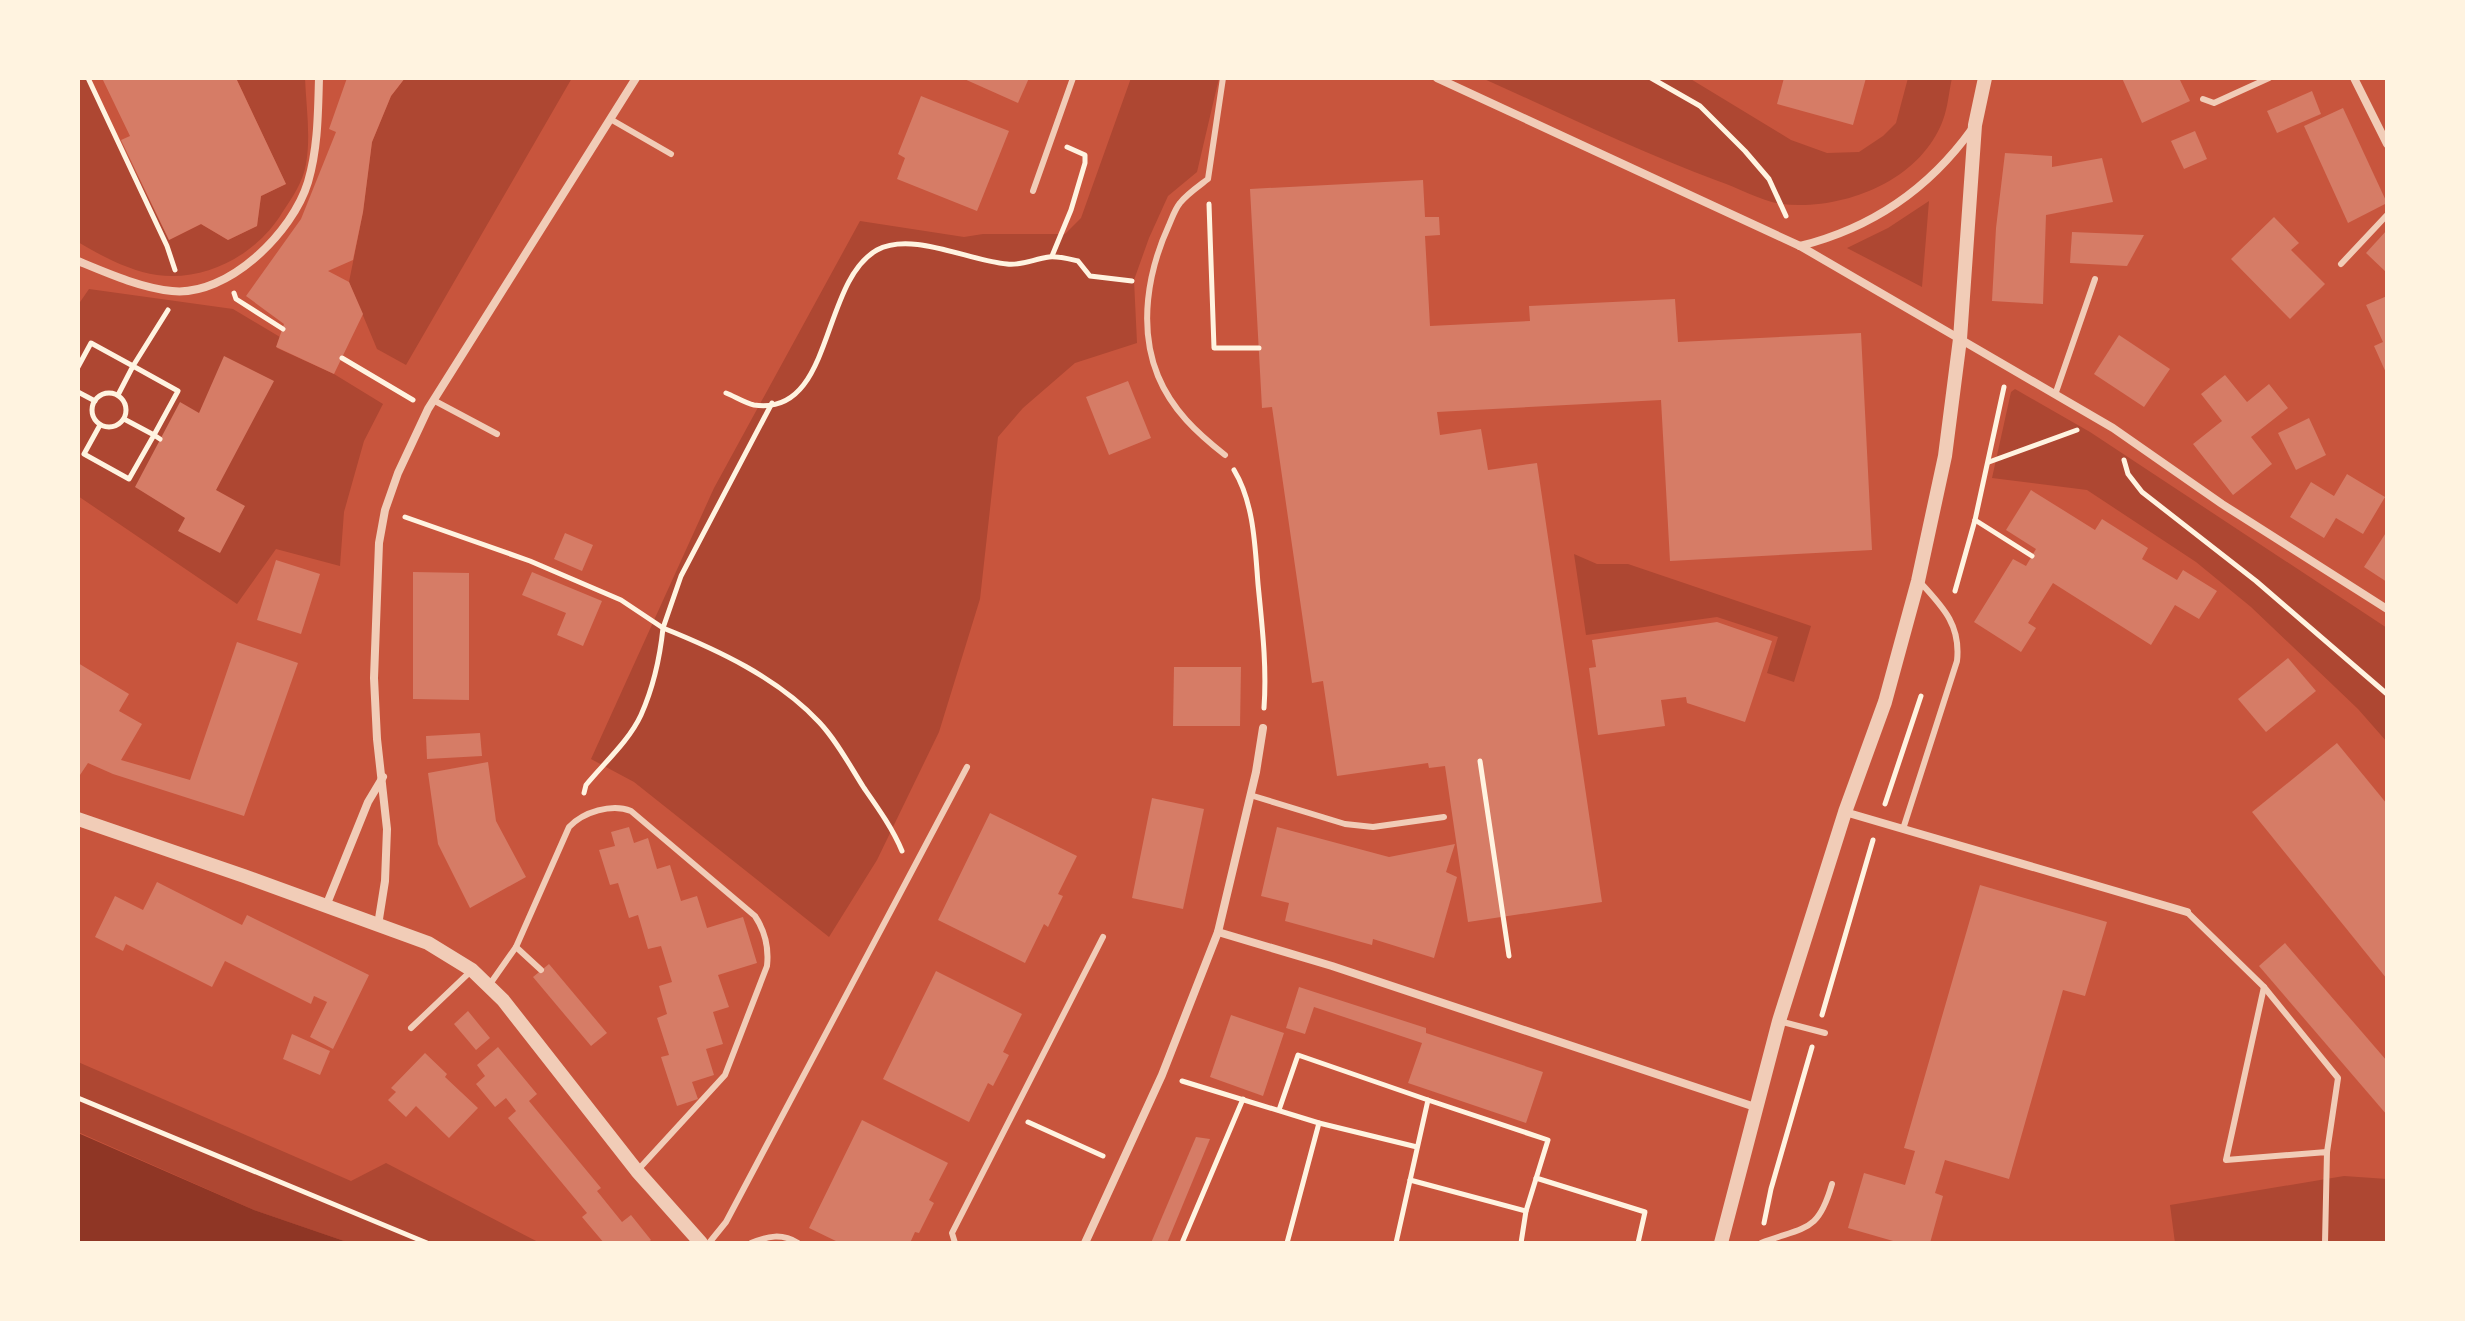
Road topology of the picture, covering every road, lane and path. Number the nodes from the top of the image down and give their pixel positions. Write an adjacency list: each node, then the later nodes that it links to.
1 (88, 78): 28 (path)
2 (319, 78): 25 (street)
3 (636, 78): 12 (street)
4 (1073, 78): 14 (lane)
5 (1223, 78): 17 (lane)
6 (1437, 78): 21 (street)
7 (1651, 78): 19 (path)
8 (1985, 78): 13 (street)
9 (2269, 78): 11 (lane)
10 (2354, 78): 15 (street)
11 (2203, 99)
12 (612, 120): 16 (lane); 41 (street)
13 (1975, 125): 21 (street); 30 (street)
14 (1051, 140): 18 (lane); 22 (path)
15 (2387, 144)
16 (671, 154)
17 (1208, 179): 31 (path); 50 (lane)
18 (1033, 191)
19 (1780, 202)
20 (2387, 215): 24 (lane)
21 (1800, 246): 30 (street)
22 (1052, 256): 27 (path); 40 (path)
23 (78, 261): 28 (street)
24 (2341, 264)
25 (229, 277): 28 (street); 29 (path)
26 (2095, 279): 36 (lane)
27 (1119, 280)
28 (173, 291): 33 (path)
29 (283, 329)
30 (1960, 339): 36 (street); 55 (street)
31 (1259, 348)
32 (342, 358): 41 (path)
33 (133, 366): 34 (path); 38 (path); 47 (path)
34 (78, 367)
35 (78, 392): 39 (path)
36 (2056, 392): 43 (street)
37 (726, 393): 40 (path)
38 (118, 395): 39 (path); 42 (path)
39 (95, 401): 44 (path)
40 (772, 403): 57 (path)
41 (431, 405): 46 (lane); 52 (street)
42 (124, 419): 44 (path); 47 (path)
43 (2101, 422): 45 (street); 51 (path)
44 (100, 425): 49 (path)
45 (2113, 428): 56 (street); 58 (path)
46 (497, 434)
47 (154, 435): 48 (path); 49 (path)
48 (160, 439)
49 (81, 452)
50 (1225, 455): 59 (path)
51 (1988, 462)
52 (385, 510): 57 (path); 62 (street)
53 (1975, 520): 54 (path)
54 (2032, 556)
55 (1918, 581): 64 (street); 68 (lane)
56 (2387, 609)
57 (663, 628): 66 (path); 69 (path)
58 (2387, 694)
59 (1263, 728): 63 (street)
60 (1480, 761): 76 (path)
61 (967, 767): 69 (lane)
62 (383, 777): 70 (street); 72 (street)
63 (1250, 795): 65 (lane); 73 (street)
64 (1845, 812): 68 (street); 81 (street)
65 (1444, 817)
66 (578, 818): 75 (lane); 95 (lane)
67 (78, 819): 70 (street)
68 (1903, 829): 71 (street)
69 (910, 870): 102 (lane)
70 (326, 906): 72 (street)
71 (2187, 912): 80 (lane)
72 (378, 925): 77 (street)
73 (1218, 932): 84 (street); 88 (street)
74 (1103, 937): 90 (lane)
75 (516, 947): 78 (lane); 79 (lane)
76 (1509, 956)
77 (472, 970): 79 (street); 82 (lane)
78 (541, 970)
79 (490, 986): 95 (street)
80 (2264, 987): 94 (lane); 94 (lane)
81 (1779, 1021): 83 (lane); 88 (street)
82 (411, 1028)
83 (1825, 1033)
84 (1162, 1075): 86 (path); 106 (street)
85 (78, 1098): 100 (path)
86 (1243, 1099): 89 (path); 107 (path)
87 (1428, 1100): 89 (path); 92 (path); 96 (path)
88 (1755, 1107): 112 (street)
89 (1279, 1110): 91 (path)
90 (1012, 1115): 93 (path); 105 (lane)
91 (1319, 1123): 92 (path); 108 (path)
92 (1417, 1147): 97 (path)
93 (1092, 1150)
94 (2327, 1152): 114 (lane)
95 (637, 1171): 101 (street)
96 (1536, 1178): 99 (path); 111 (path)
97 (1410, 1180): 99 (path); 109 (path)
98 (1832, 1184): 113 (lane)
99 (1526, 1211): 110 (path)
100 (427, 1243)
101 (701, 1243)
102 (709, 1243)
103 (751, 1243): 104 (lane)
104 (798, 1243)
105 (955, 1243)
106 (1085, 1243)
107 (1182, 1243)
108 (1287, 1243)
109 (1396, 1243)
110 (1521, 1243)
111 (1638, 1243)
112 (1721, 1243)
113 (1761, 1243)
114 (2325, 1243)

